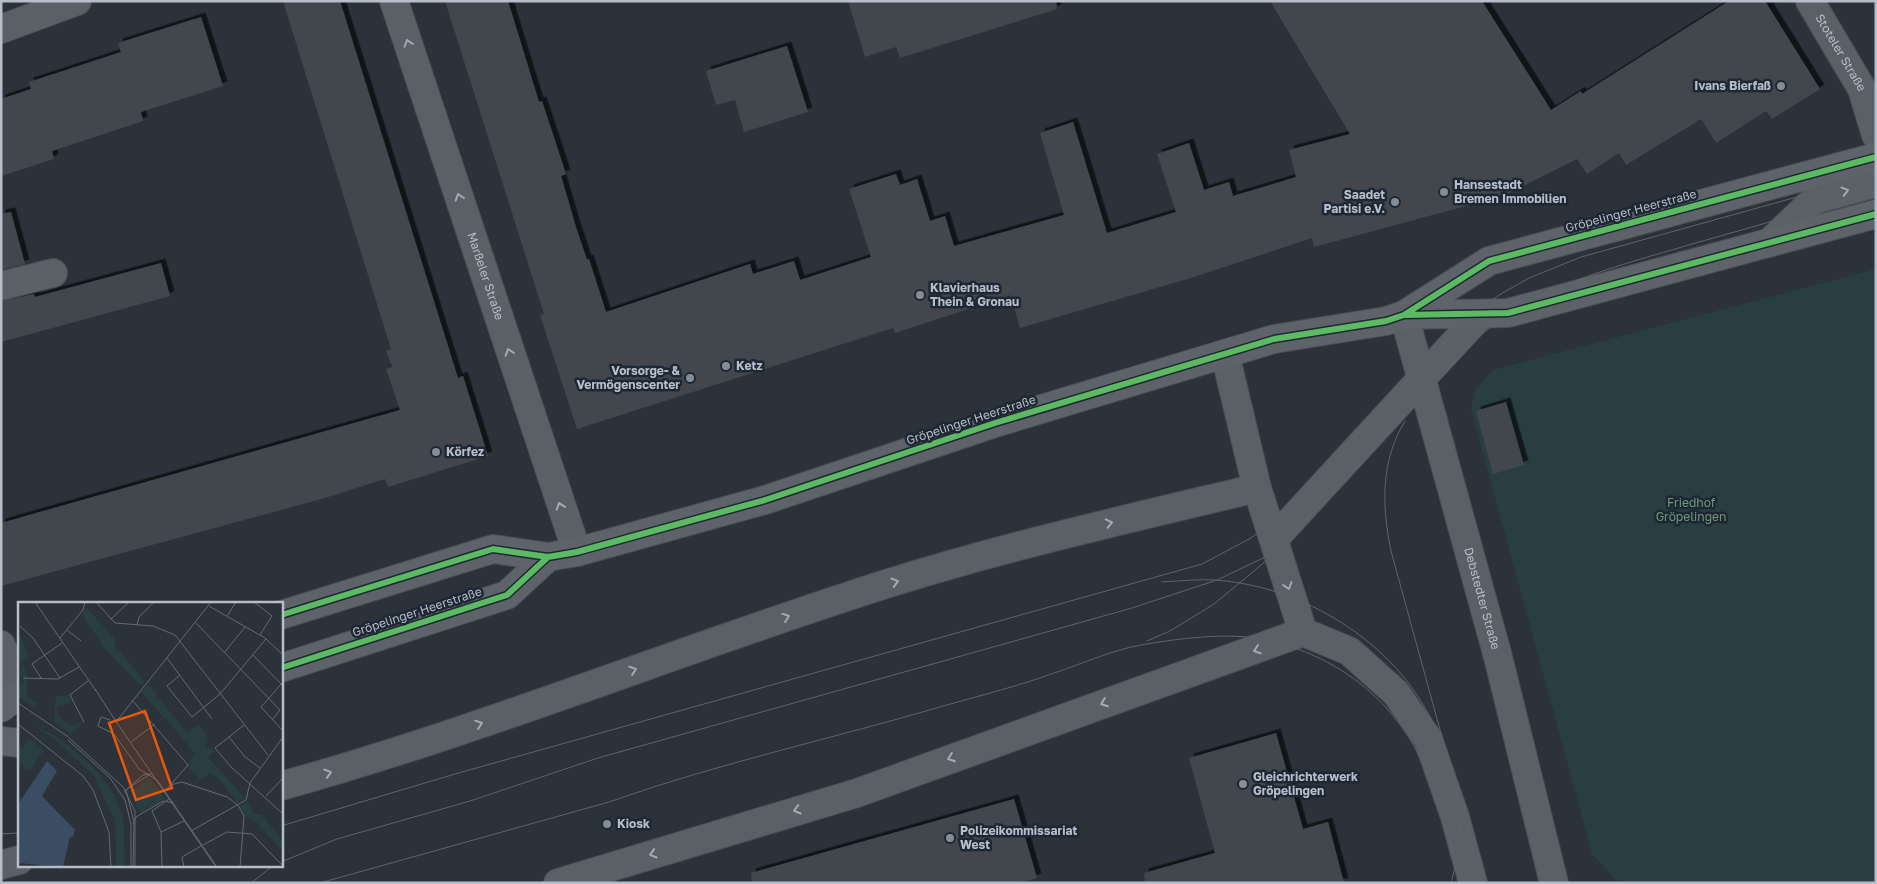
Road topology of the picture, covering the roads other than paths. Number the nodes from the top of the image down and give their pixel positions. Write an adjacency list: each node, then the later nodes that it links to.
1 (77, 1): 4 (street)
2 (394, 1): 18 (street, Marßeler Straße, one-way to 2)
3 (1818, 6): 5 (street, Stoteler Straße)
4 (1, 29)
5 (1876, 135)
6 (1876, 157): 13 (main road, Gröpelinger Heerstraße)
7 (1876, 183): 9 (street, one-way to 7)
8 (1876, 214): 9 (main road, Gröpelinger Heerstraße)
9 (1769, 243): 12 (main road, Gröpelinger Heerstraße)
10 (53, 273): 11 (street)
11 (1, 286)
12 (1482, 314): 13 (main road, Gröpelinger Heerstraße); 15 (street)
13 (1404, 315): 14 (main road, Gröpelinger Heerstraße); 15 (street, Debstedter Straße)
14 (1225, 354): 16 (street); 18 (main road, Gröpelinger Heerstraße)
15 (1422, 379): 17 (street); 34 (street, Debstedter Straße)
16 (1257, 488): 17 (street); 29 (street, one-way to 16)
17 (1274, 539): 21 (street, one-way to 21)
18 (577, 552): 19 (main road, Gröpelinger Heerstraße)
19 (548, 557): 20 (main road, Gröpelinger Heerstraße); 23 (main road, Gröpelinger Heerstraße)
20 (282, 615)
21 (1303, 632): 32 (street, one-way to 32); 33 (street)
22 (1, 645): 24 (street)
23 (282, 668)
24 (18, 688)
25 (18, 695): 26 (main road)
26 (1, 708)
27 (1, 742): 28 (main road)
28 (18, 743)
29 (282, 786)
30 (18, 860): 31 (street)
31 (1, 865)
32 (558, 883)
33 (1473, 883)
34 (1554, 883)

